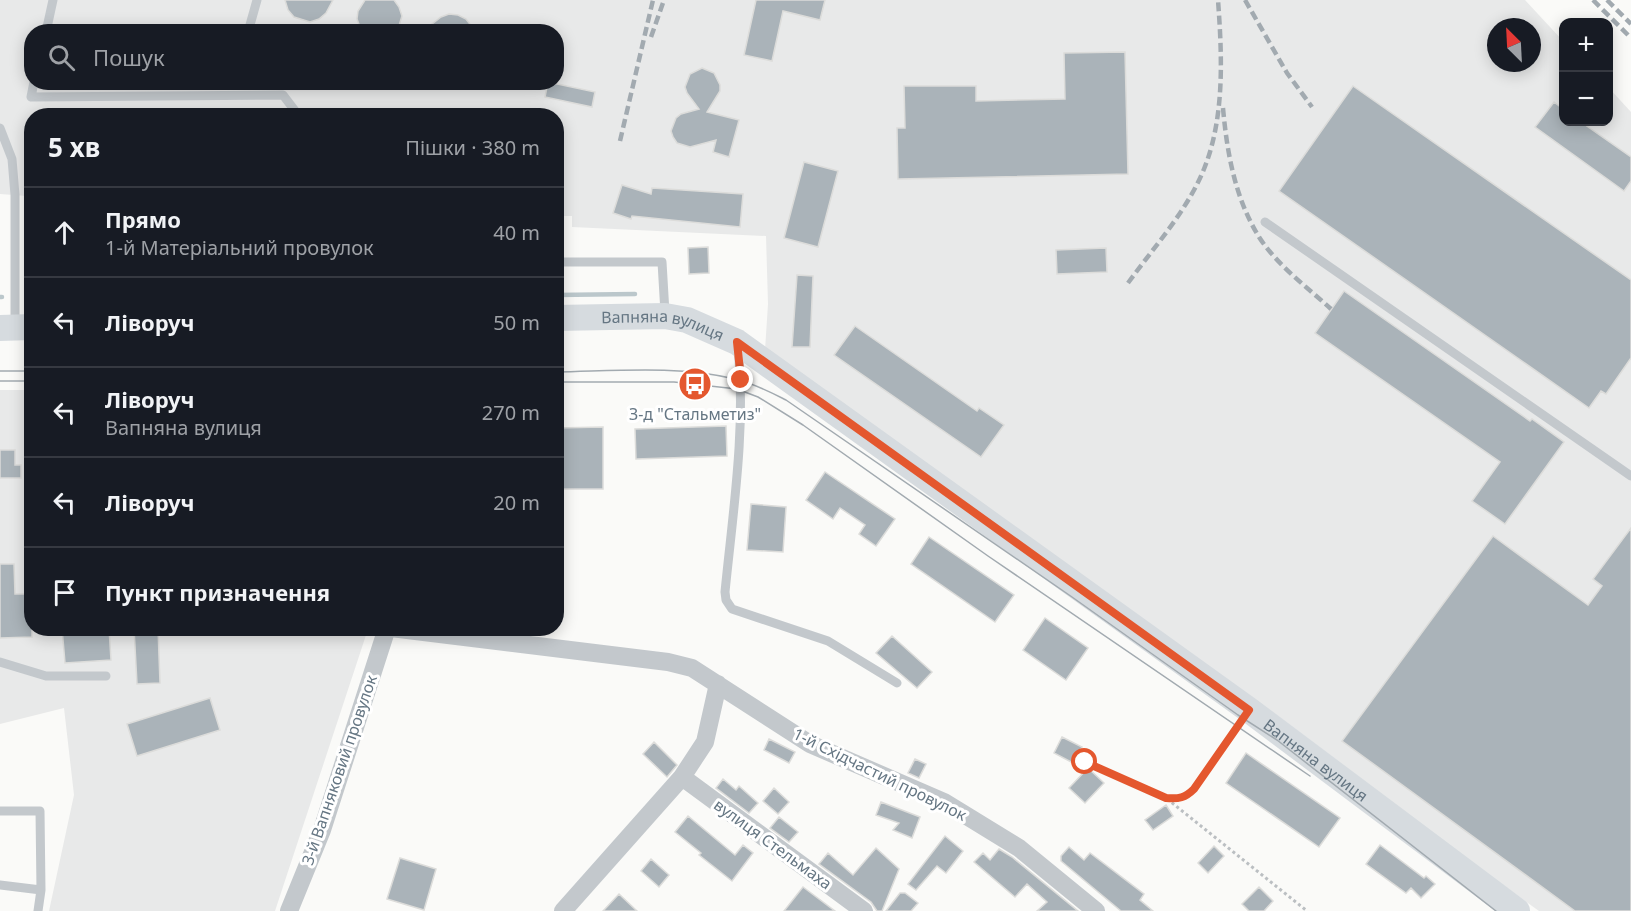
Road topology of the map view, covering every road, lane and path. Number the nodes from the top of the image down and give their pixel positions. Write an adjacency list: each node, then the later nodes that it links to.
1 (53, 0): 3 (lane)
2 (257, 0): 4 (lane)
3 (48, 24)
4 (250, 24)
5 (32, 90): 7 (lane)
6 (232, 90): 7 (lane)
7 (231, 94): 8 (lane)
8 (292, 108)
9 (0, 128): 14 (lane)
10 (1265, 222): 16 (lane)
11 (564, 262): 12 (lane)
12 (665, 316): 13 (street, Вапняна вулиця); 15 (street, Вапняна вулиця)
13 (564, 318)
14 (16, 327)
15 (737, 342): 21 (lane); 23 (street, Вапняна вулиця)
16 (1631, 476)
17 (386, 636): 31 (street, 3-й Вапняковий провулок)
18 (455, 636): 22 (street, 1-й Східчастий провулок)
19 (0, 662): 20 (lane)
20 (106, 676)
21 (897, 683)
22 (718, 684): 25 (street); 34 (street, 1-й Східчастий провулок)
23 (1249, 710): 26 (path); 36 (street, Вапняна вулиця)
24 (1085, 762): 26 (path)
25 (682, 777): 32 (street); 33 (street, вулиця Стельмаха)
26 (1166, 798): 35 (path)
27 (0, 811): 29 (lane)
28 (0, 885): 29 (lane)
29 (41, 890): 30 (lane)
30 (38, 911)
31 (289, 911)
32 (563, 911)
33 (864, 911)
34 (1096, 911)
35 (1307, 911)
36 (1517, 911)

